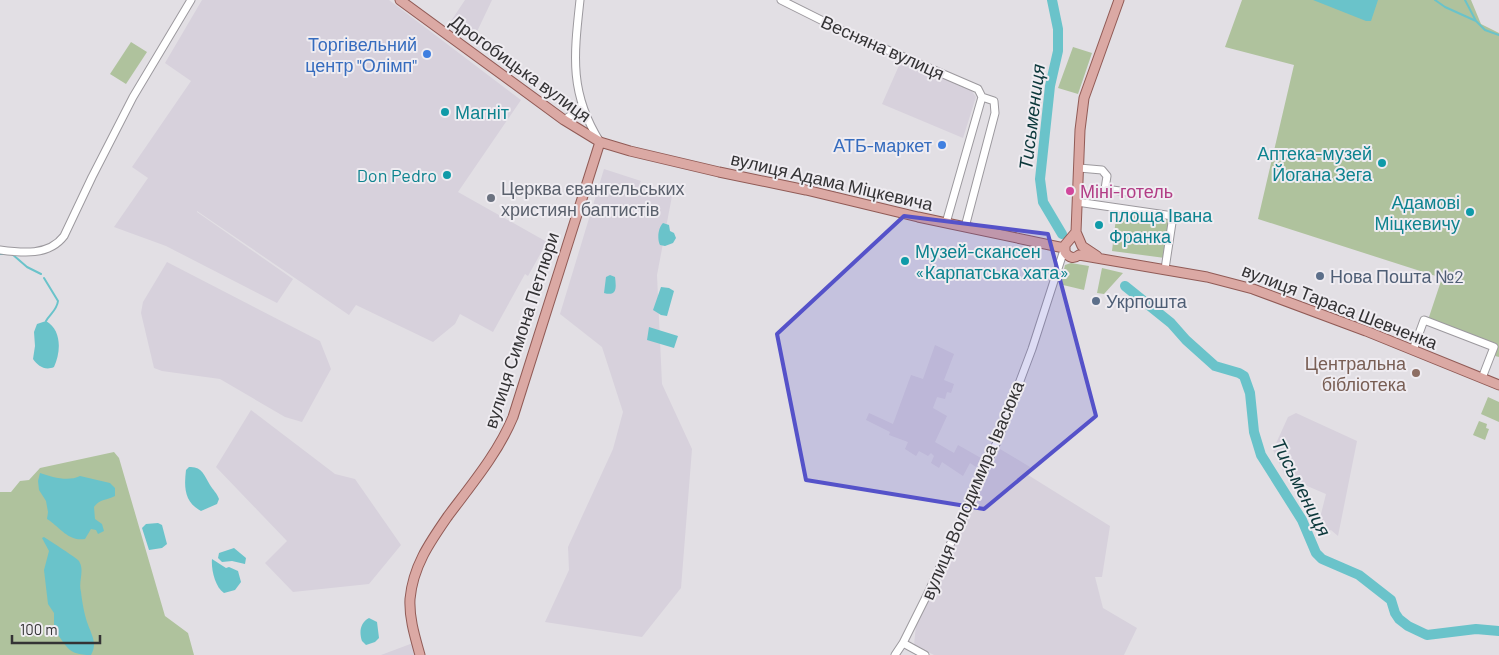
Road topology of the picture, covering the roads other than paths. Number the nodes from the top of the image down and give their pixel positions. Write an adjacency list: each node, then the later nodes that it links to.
1 (191, 0): 17 (street)
2 (400, 0): 8 (main road, Дрогобицька вулиця)
3 (580, 0): 7 (street)
4 (780, 0): 6 (street, Весняна вулиця)
5 (1119, 0): 10 (main road)
6 (982, 97): 13 (street); 14 (street, Весняна вулиця)
7 (582, 104): 8 (street); 9 (street)
8 (564, 120): 9 (main road, Дрогобицька вулиця)
9 (600, 142): 13 (main road, вулиця Адама Міцкевича); 25 (main road, вулиця Симона Петлюри)
10 (1079, 168): 11 (street); 12 (main road)
11 (1135, 193)
12 (1077, 202): 15 (main road); 20 (street)
13 (946, 223): 14 (main road, вулиця Адама Міцкевича)
14 (965, 227): 18 (main road, вулиця Адама Міцкевича)
15 (1076, 232): 16 (main road); 18 (main road)
16 (1080, 244): 18 (main road); 19 (main road)
17 (0, 250)
18 (1067, 250): 19 (main road); 24 (street, вулиця Володимира Івасюка)
19 (1108, 259): 20 (main road, вулиця Тараса Шевченка)
20 (1165, 269): 21 (main road, вулиця Тараса Шевченка)
21 (1413, 350): 22 (main road, вулиця Тараса Шевченка); 22 (street)
22 (1482, 378): 23 (main road, вулиця Тараса Шевченка)
23 (1499, 386)
24 (903, 643): 26 (street, вулиця Володимира Івасюка); 27 (street)
25 (420, 655)
26 (895, 655)
27 (925, 655)

